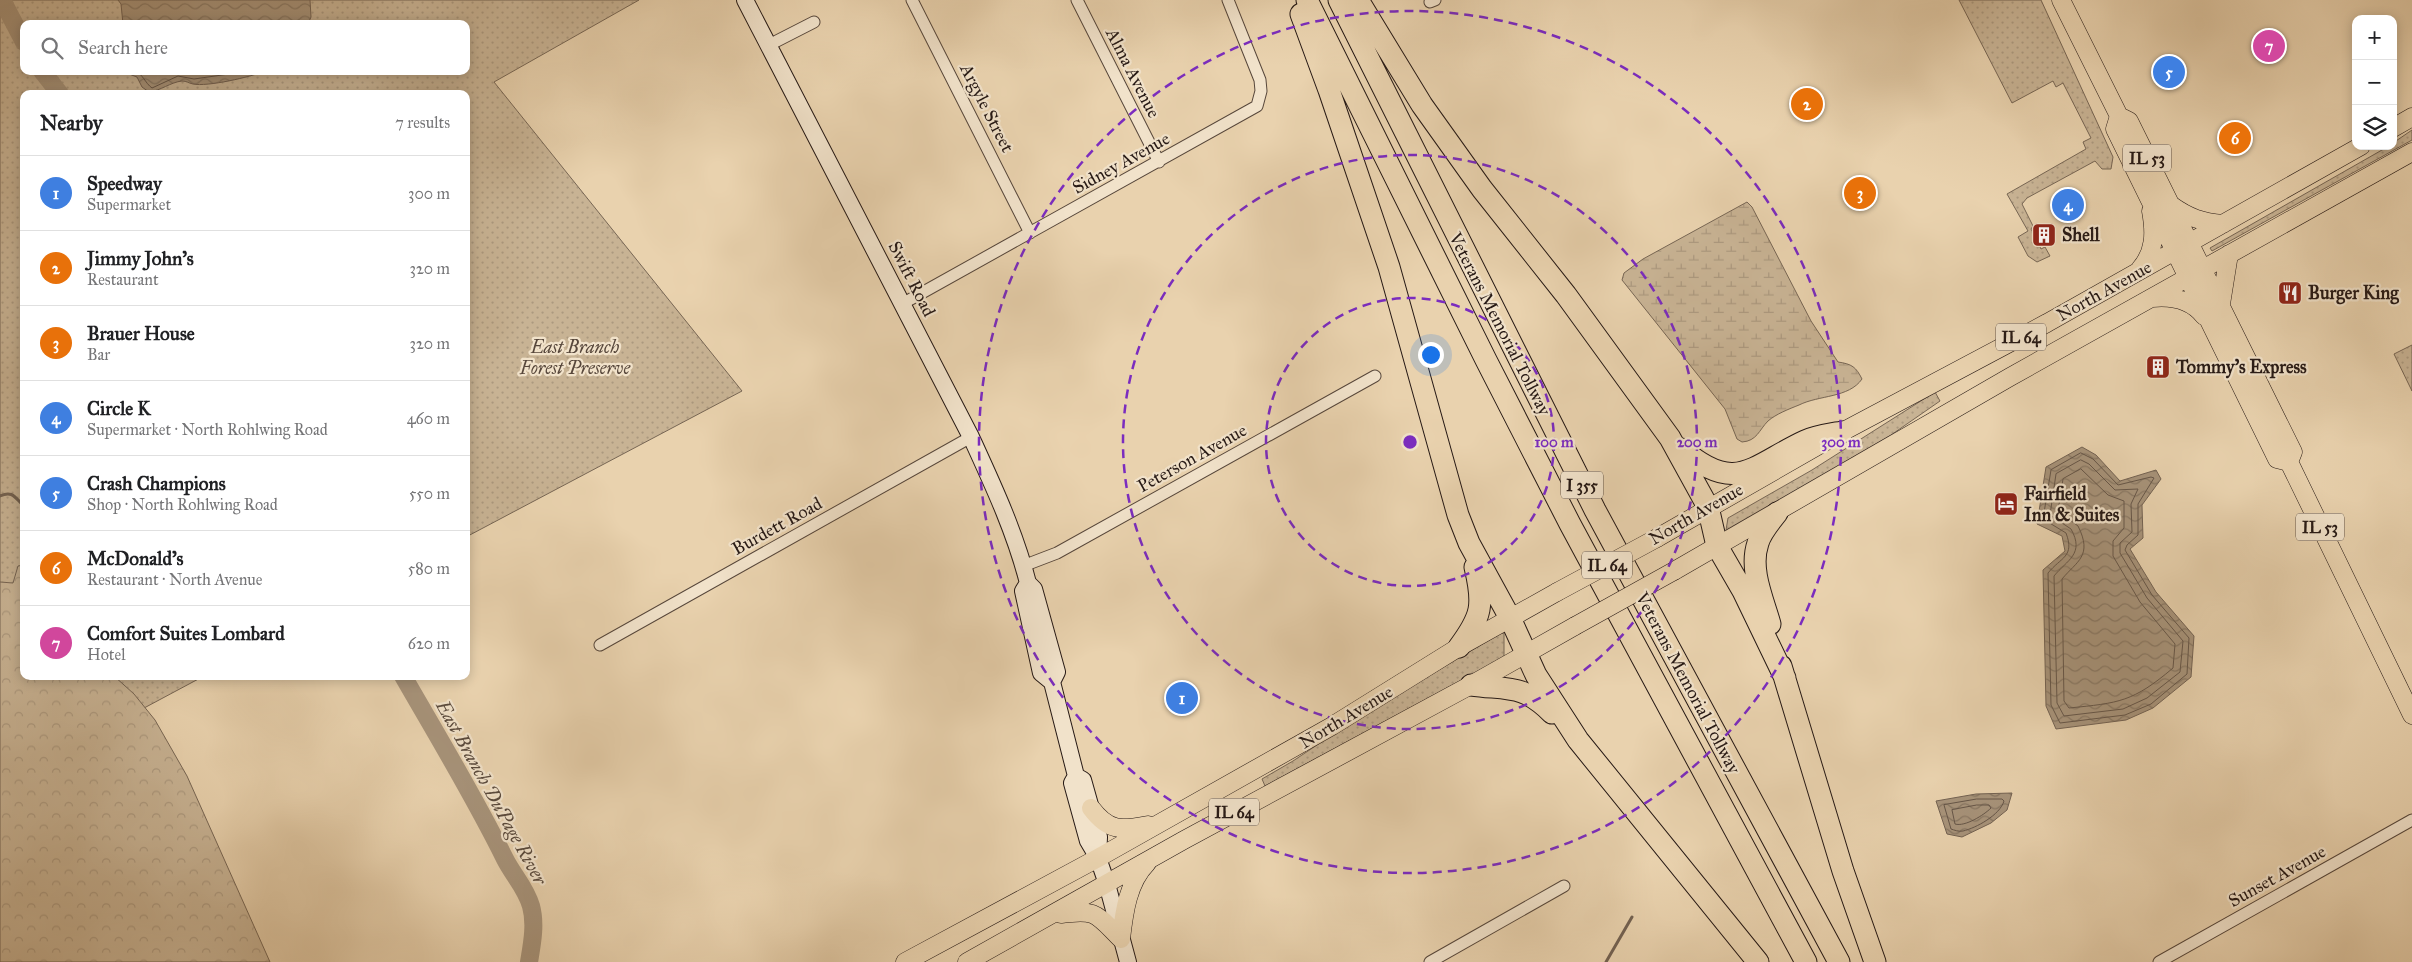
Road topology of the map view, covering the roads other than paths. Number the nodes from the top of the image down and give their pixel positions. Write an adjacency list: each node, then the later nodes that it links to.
1 (745, 0): 11 (street, Swift Road)
2 (912, 0): 21 (street, Argyle Street)
3 (1077, 0): 17 (street, Alma Avenue)
4 (1228, 0): 17 (street, Sidney Avenue)
5 (1295, 0): 38 (highway)
6 (1307, 0): 64 (highway, Veterans Memorial Tollway / I 355)
7 (1339, 0): 65 (highway, Veterans Memorial Tollway / I 355)
8 (1358, 0): 34 (highway)
9 (2061, 0): 12 (main road, IL 53)
10 (814, 22): 11 (street)
11 (769, 45): 28 (street, Swift Road)
12 (2119, 116): 18 (main road, IL 53); 19 (main road, IL 53)
13 (2412, 117): 14 (main road)
14 (2397, 126)
15 (2354, 150): 20 (main road, North Avenue / IL 64)
16 (2412, 152): 23 (main road, North Avenue / IL 64)
17 (1159, 162): 21 (street, Sidney Avenue)
18 (2149, 198): 22 (main road, IL 53); 25 (main road)
19 (2171, 205): 20 (main road); 22 (main road, IL 53)
20 (2224, 224): 22 (main road, North Avenue / IL 64)
21 (1030, 232): 28 (street, Sidney Avenue)
22 (2182, 247): 24 (main road, IL 53); 25 (main road, North Avenue / IL 64); 26 (main road, IL 53)
23 (2229, 254): 24 (main road, North Avenue / IL 64); 29 (main road)
24 (2202, 268): 26 (main road, North Avenue / IL 64); 29 (main road, IL 53)
25 (2136, 273): 32 (main road, North Avenue / IL 64)
26 (2187, 277): 27 (main road, North Avenue / IL 64); 30 (main road, IL 53)
27 (2149, 299): 30 (main road); 37 (main road, North Avenue / IL 64)
28 (902, 304): 33 (street, Swift Road)
29 (2221, 305): 35 (main road, IL 53)
30 (2210, 323): 35 (main road, IL 53)
31 (1375, 376): 40 (street, Peterson Avenue)
32 (1842, 432): 34 (highway); 36 (main road, North Avenue / IL 64)
33 (971, 438): 40 (street, Swift Road); 42 (street, Burdett Road)
34 (1670, 438): 36 (highway)
35 (2289, 462): 47 (main road, IL 53)
36 (1708, 507): 39 (highway); 41 (main road, North Avenue / IL 64, bridge)
37 (1777, 512): 39 (main road, North Avenue / IL 64); 45 (highway)
38 (1469, 543): 41 (highway); 43 (highway)
39 (1717, 546): 44 (main road, North Avenue / IL 64, bridge); 45 (highway)
40 (1023, 566): 49 (street, Swift Road)
41 (1510, 618): 43 (main road, North Avenue / IL 64); 44 (highway)
42 (600, 645)
43 (1459, 647): 51 (main road, North Avenue / IL 64)
44 (1527, 653): 46 (main road, North Avenue / IL 64); 48 (highway)
45 (1784, 678): 66 (highway)
46 (1471, 685): 48 (highway); 54 (main road, North Avenue / IL 64)
47 (2412, 715)
48 (1578, 740): 63 (highway)
49 (1076, 776): 50 (street, Swift Road); 53 (street, Swift Road)
50 (1091, 808): 51 (main road); 53 (street, Swift Road)
51 (1181, 812): 53 (main road, North Avenue / IL 64)
52 (2412, 820): 67 (street, Sunset Avenue)
53 (1098, 858): 55 (street, Swift Road); 59 (main road, North Avenue / IL 64)
54 (1152, 858): 55 (main road, North Avenue / IL 64); 58 (main road)
55 (1107, 884): 57 (main road, North Avenue / IL 64); 58 (street, Swift Road)
56 (1564, 886): 62 (street)
57 (1050, 916): 58 (main road); 60 (main road, North Avenue / IL 64)
58 (1121, 938): 61 (street, Swift Road)
59 (905, 962)
60 (967, 962)
61 (1128, 962)
62 (1430, 962)
63 (1758, 962)
64 (1806, 962)
65 (1839, 962)
66 (1875, 962)
67 (2159, 962)

